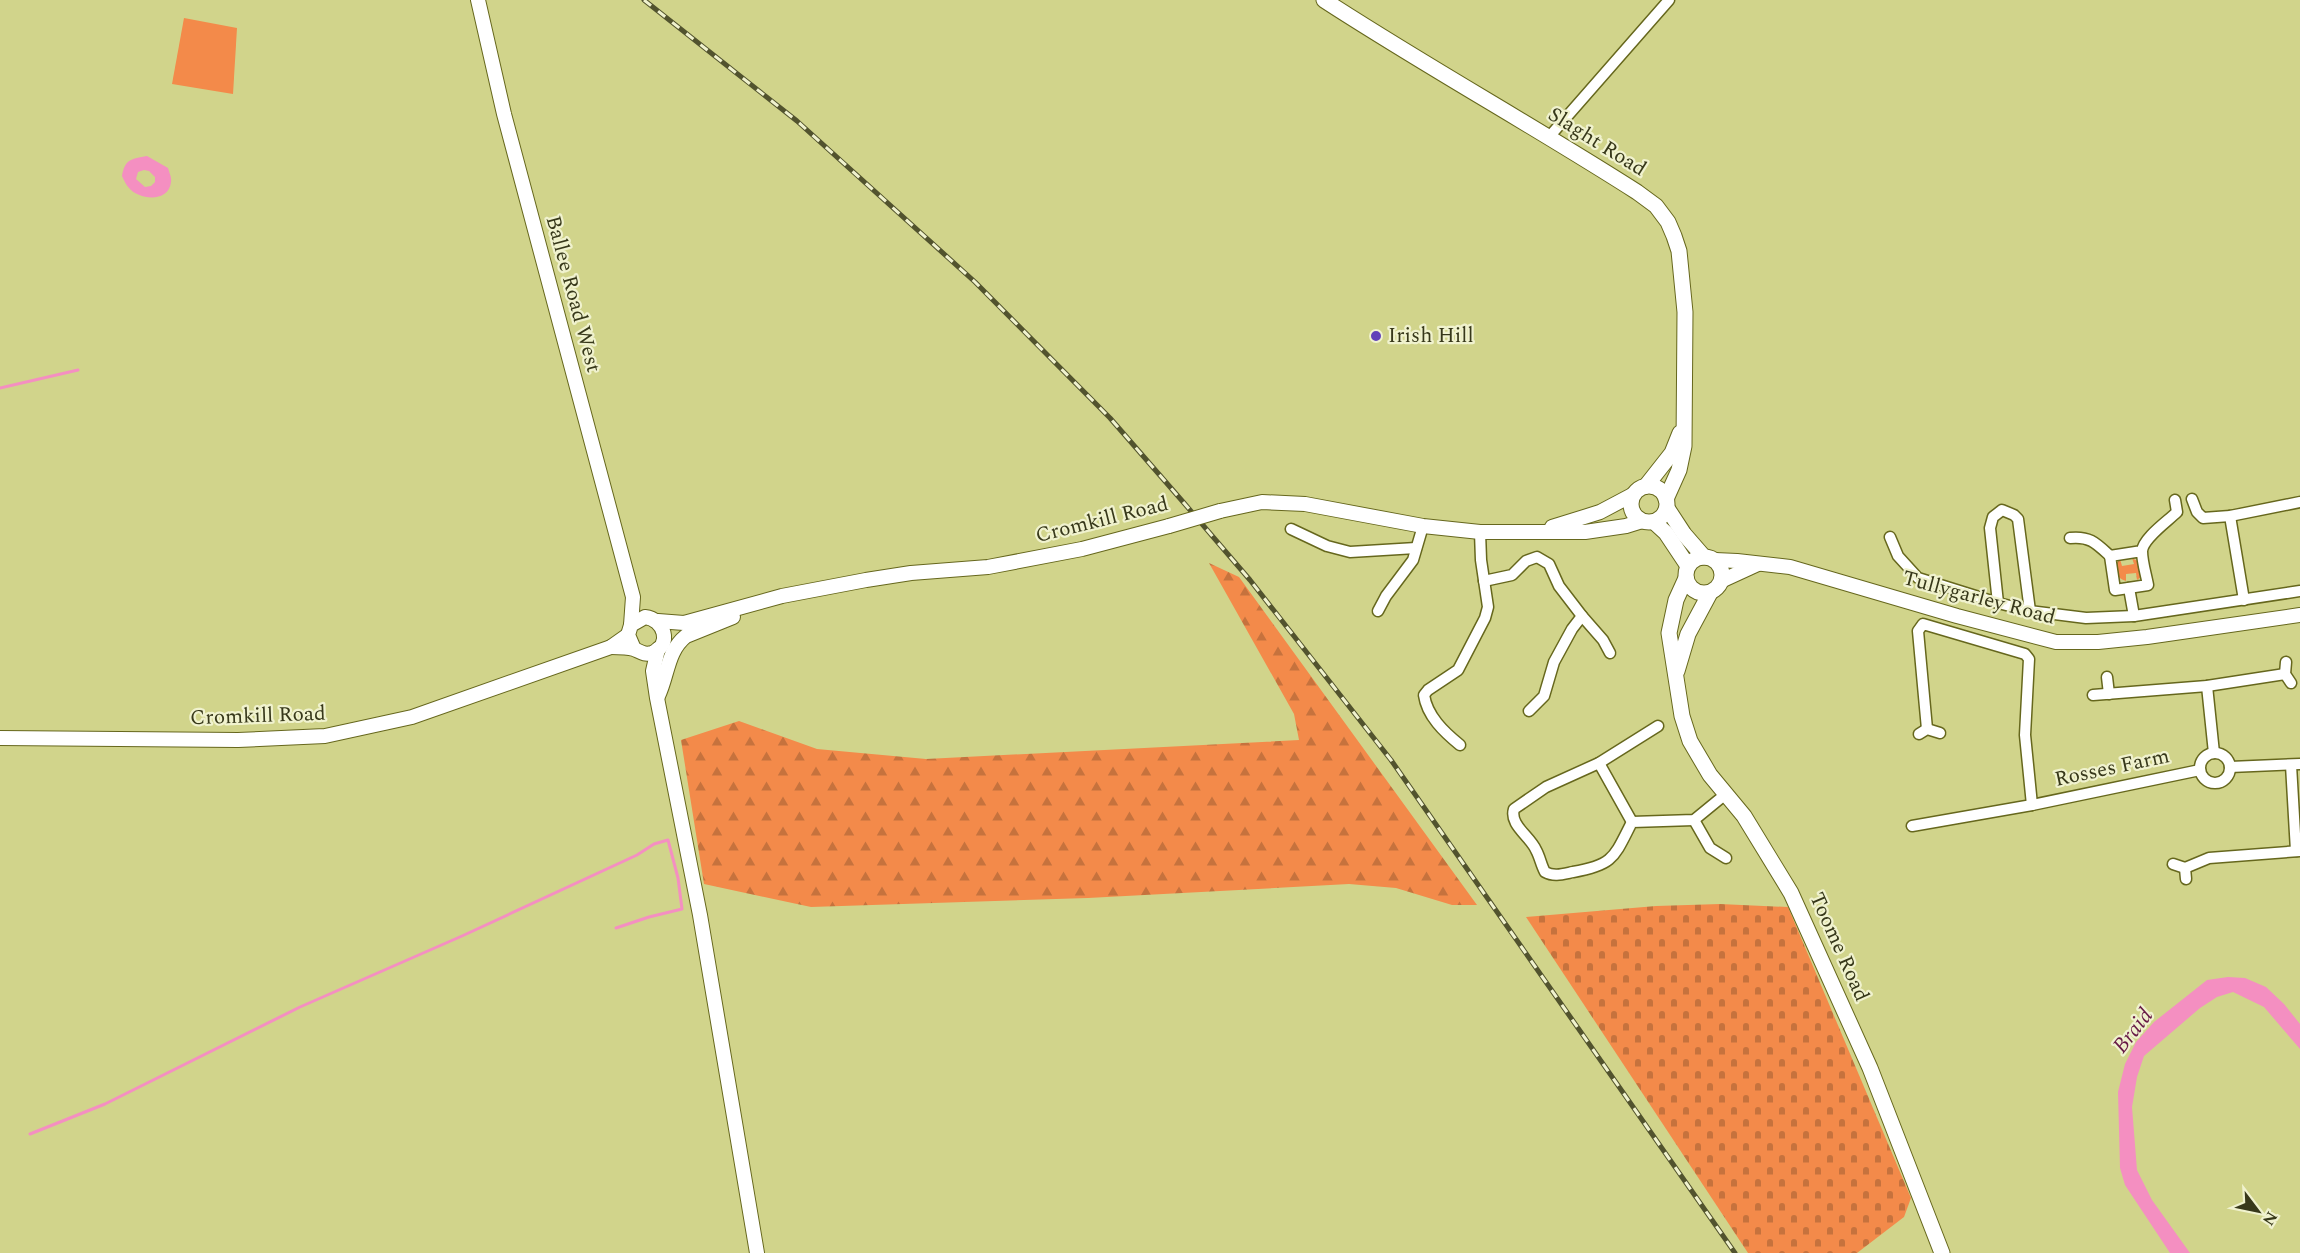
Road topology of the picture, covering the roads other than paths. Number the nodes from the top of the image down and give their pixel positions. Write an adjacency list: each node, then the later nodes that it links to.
1 (478, 0): 30 (street, Ballee Road West)
2 (1324, 0): 4 (main road, Slaght Road)
3 (1669, 0): 4 (street)
4 (1549, 137): 5 (main road, Slaght Road)
5 (1684, 422): 6 (main road, Slaght Road); 10 (main road, Slaght Road)
6 (1640, 490): 10 (main road); 12 (main road); 16 (street, Cromkill Road)
7 (2192, 499): 11 (street)
8 (2175, 500): 20 (street)
9 (2300, 502): 11 (street)
10 (1667, 504): 12 (main road); 22 (main road)
11 (2230, 516): 32 (street)
12 (1648, 521): 16 (street, Cromkill Road); 24 (main road)
13 (1423, 526): 15 (street, Cromkill Road); 19 (street); 31 (street, Cromkill Road, bridge)
14 (1291, 529): 19 (street)
15 (1480, 532): 16 (street, Cromkill Road); 25 (street)
16 (1532, 532)
17 (1890, 537): 33 (street)
18 (2070, 538): 21 (street)
19 (1416, 548): 34 (street)
20 (2142, 551): 21 (street); 27 (street)
21 (2110, 556): 27 (street)
22 (1710, 559): 23 (street, Tullygarley Road); 24 (main road); 26 (main road)
23 (1758, 564): 26 (street); 36 (street, Tullygarley Road)
24 (1687, 572): 29 (main road); 48 (main road, Toome Road)
25 (1484, 581): 37 (street); 58 (street)
26 (1721, 581): 29 (main road)
27 (2129, 588): 38 (street)
28 (2300, 591): 32 (street)
29 (1710, 592): 48 (main road, Toome Road)
30 (633, 597): 39 (street, Ballee Road West); 41 (street, Ballee Road West)
31 (769, 599): 40 (street, Cromkill Road); 53 (street)
32 (2244, 600): 38 (street)
33 (1998, 603): 35 (street); 35 (street)
34 (1378, 611)
35 (2030, 611): 38 (street)
36 (2300, 615)
37 (1582, 616): 45 (street); 54 (street)
38 (2134, 616)
39 (653, 619): 40 (street, Cromkill Road); 41 (street); 42 (street)
40 (684, 623): 42 (street, Cromkill Road)
41 (629, 630): 43 (street, Cromkill Road); 44 (street)
42 (661, 645): 44 (street); 47 (street)
43 (610, 646): 44 (street, Cromkill Road); 57 (street, Cromkill Road)
44 (637, 651): 47 (street)
45 (1610, 653)
46 (2286, 662): 50 (street)
47 (654, 671): 53 (street)
48 (1677, 674): 64 (main road, Toome Road)
49 (2107, 677): 51 (street)
50 (2207, 686): 51 (street); 59 (street)
51 (2109, 694): 52 (street)
52 (2093, 696)
53 (657, 698): 72 (street)
54 (1529, 711)
55 (1658, 726): 60 (street)
56 (1940, 733): 65 (street, Rosses Farm)
57 (0, 738)
58 (1460, 744)
59 (2214, 753): 62 (street); 63 (street)
60 (1599, 763): 67 (street); 67 (street)
61 (2296, 765): 62 (street); 69 (street)
62 (2230, 767): 63 (street)
63 (2200, 770): 65 (street, Rosses Farm)
64 (1727, 793): 66 (street); 73 (main road, Toome Road)
65 (2032, 805): 68 (street, Rosses Farm)
66 (1694, 820): 67 (street); 70 (street)
67 (1632, 822)
68 (1912, 826)
69 (2298, 851): 71 (street)
70 (1726, 858)
71 (2173, 864)
72 (757, 1253)
73 (1942, 1253)

